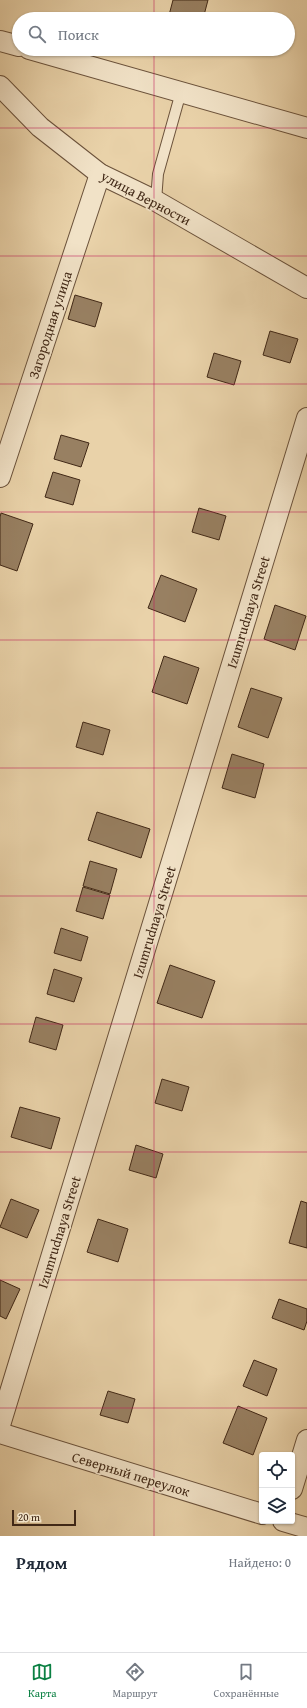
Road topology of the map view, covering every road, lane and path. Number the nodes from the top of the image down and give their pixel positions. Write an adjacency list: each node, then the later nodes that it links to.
1 (0, 41): 2 (street)
2 (12, 44)
3 (55, 56): 5 (street)
4 (0, 86): 7 (street, улица Верности)
5 (181, 92): 6 (street); 8 (lane)
6 (307, 128)
7 (100, 174): 8 (street, улица Верности); 11 (street, Загородная улица)
8 (156, 201): 9 (street, улица Верности)
9 (307, 288)
10 (307, 418): 12 (street, Izumrudnaya Street)
11 (0, 476)
12 (0, 1425)
13 (0, 1433): 16 (street, Северный переулок)
14 (307, 1440): 15 (street)
15 (292, 1488)
16 (259, 1513)
17 (281, 1524): 20 (street)
18 (293, 1524): 19 (street)
19 (307, 1528)
20 (274, 1536)

